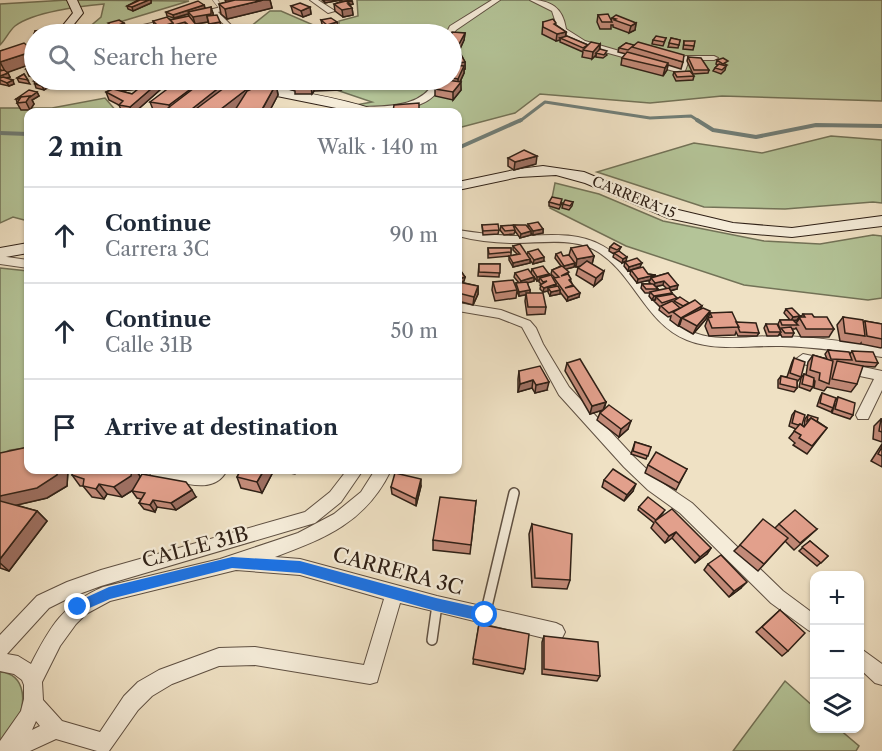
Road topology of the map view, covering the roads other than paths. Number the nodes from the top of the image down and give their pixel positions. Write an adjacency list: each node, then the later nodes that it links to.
1 (72, 0): 10 (main road)
2 (215, 0): 7 (lane)
3 (261, 0): 7 (street)
4 (313, 0): 9 (street)
5 (533, 0): 14 (street)
6 (495, 1): 13 (street)
7 (222, 9): 8 (street)
8 (213, 11): 11 (street); 12 (street)
9 (331, 11)
10 (69, 24)
11 (153, 24)
12 (226, 24)
13 (459, 24)
14 (714, 58)
15 (267, 90): 17 (street); 18 (main road)
16 (437, 90): 19 (street)
17 (175, 91)
18 (352, 108)
19 (398, 108)
20 (462, 185): 21 (main road, CARRERA 15)
21 (882, 221)
22 (462, 234): 28 (street)
23 (24, 249): 24 (main road)
24 (0, 253)
25 (0, 260): 26 (street)
26 (24, 263)
27 (462, 308): 42 (street)
28 (882, 352)
29 (803, 358): 30 (street)
30 (863, 415)
31 (176, 474): 32 (street)
32 (215, 474)
33 (353, 474): 45 (street, CALLE 31B)
34 (381, 474): 36 (street, CALLE 31B)
35 (514, 493): 41 (lane)
36 (301, 541): 37 (street, CALLE 31B); 38 (street)
37 (232, 562): 38 (street, CARRERA 3C); 49 (street, CALLE 31B)
38 (300, 567): 39 (street, CARRERA 3C)
39 (394, 593): 40 (street, CARRERA 3C); 52 (street)
40 (436, 605): 41 (street, CARRERA 3C); 44 (lane)
41 (485, 615): 43 (street, CARRERA 3C)
42 (810, 621)
43 (556, 632)
44 (432, 640)
45 (0, 648)
46 (864, 660): 48 (street)
47 (0, 662): 49 (street)
48 (882, 676)
49 (32, 681): 50 (street)
50 (33, 703): 51 (street); 53 (street)
51 (56, 729): 52 (street); 53 (street)
52 (105, 747)
53 (6, 751)

